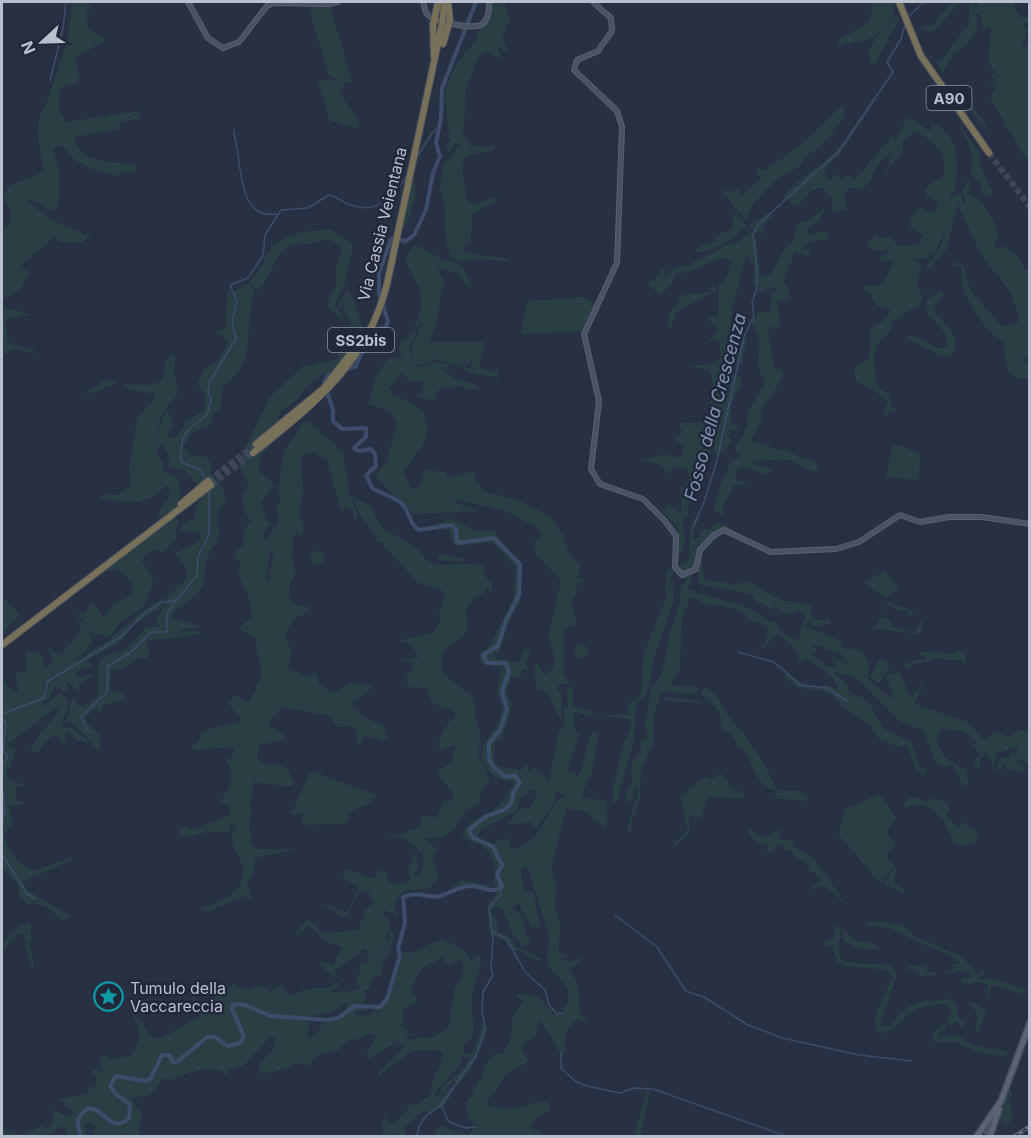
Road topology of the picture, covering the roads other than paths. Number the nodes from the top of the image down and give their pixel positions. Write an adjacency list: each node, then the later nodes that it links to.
1 (188, 2): 2 (street)
2 (338, 2)
3 (423, 2): 8 (street)
4 (443, 2): 8 (highway, Via Cassia Veientana / SS2bis)
5 (489, 2): 9 (street)
6 (593, 2): 17 (street)
7 (901, 2): 12 (highway, A90)
8 (439, 20): 9 (highway); 10 (highway, Via Cassia Veientana / SS2bis)
9 (460, 25)
10 (435, 61): 11 (highway, Via Cassia Veientana / SS2bis); 11 (highway, Via Cassia Veientana / SS2bis)
11 (417, 142): 13 (highway, Via Cassia Veientana / SS2bis)
12 (990, 151)
13 (398, 226): 14 (highway, Via Cassia Veientana / SS2bis); 15 (highway, Via Cassia Veientana / SS2bis)
14 (256, 444)
15 (253, 453)
16 (210, 483): 18 (highway)
17 (1029, 524)
18 (2, 644)
19 (1029, 1023): 20 (main road)
20 (1000, 1105): 21 (main road); 22 (main road)
21 (978, 1134)
22 (988, 1134)

